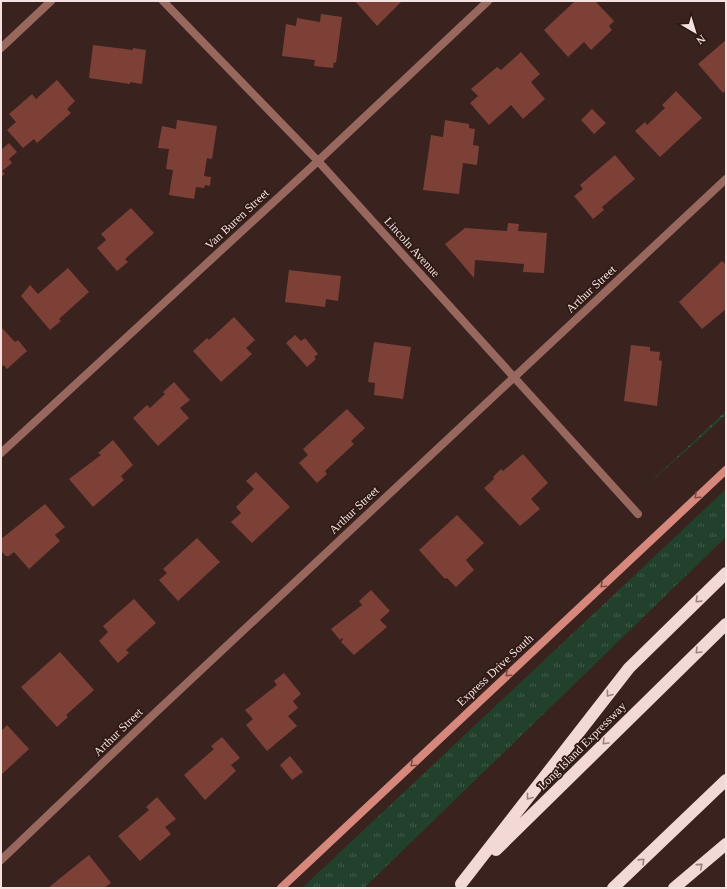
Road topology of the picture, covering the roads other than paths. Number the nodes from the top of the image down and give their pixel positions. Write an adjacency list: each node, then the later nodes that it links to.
1 (51, 1): 4 (street)
2 (163, 1): 5 (street, Lincoln Avenue)
3 (488, 1): 5 (street, Van Buren Street)
4 (1, 48)
5 (318, 161): 7 (street, Lincoln Avenue); 8 (street, Van Buren Street)
6 (726, 179): 7 (street, Arthur Street)
7 (514, 377): 10 (street, Lincoln Avenue); 15 (street, Arthur Street)
8 (1, 453)
9 (726, 470): 17 (main road, Express Drive South, one-way to 17)
10 (638, 514)
11 (726, 573): 16 (highway, one-way to 16)
12 (726, 624): 16 (highway, Long Island Expressway, one-way to 16)
13 (726, 780): 18 (highway, one-way to 13)
14 (726, 844): 19 (highway, one-way to 14)
15 (1, 860)
16 (459, 886)
17 (281, 888)
18 (613, 888)
19 (674, 888)

